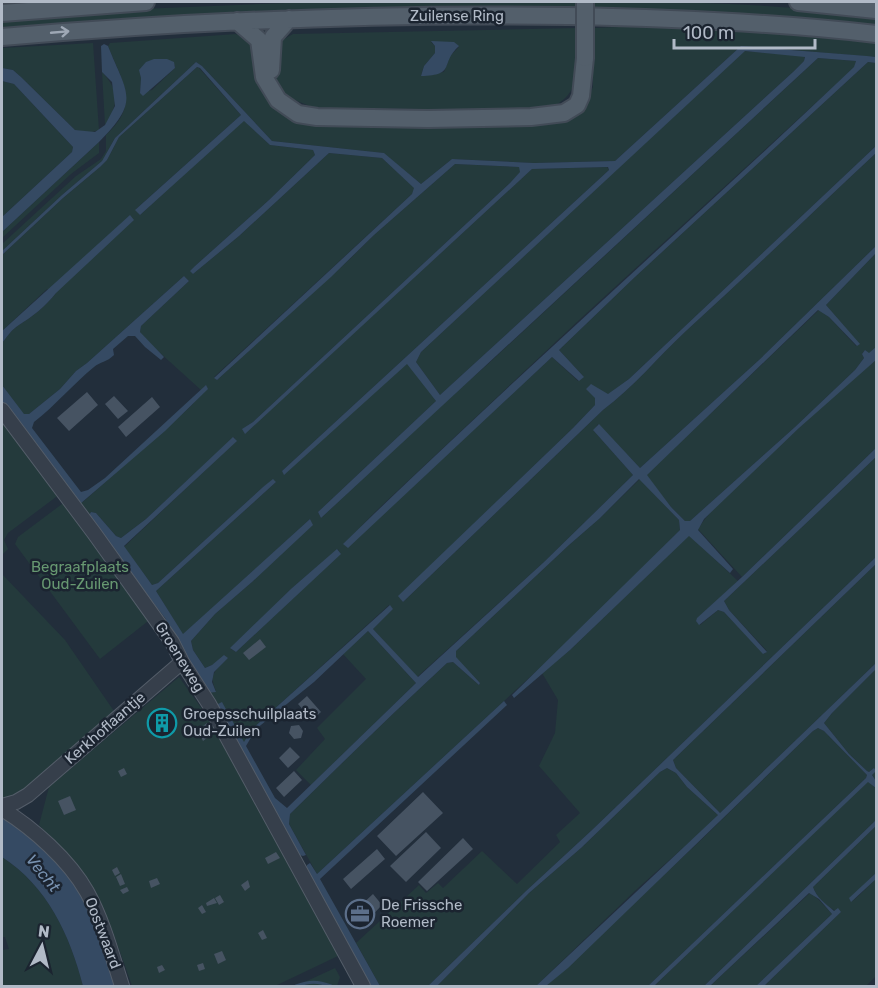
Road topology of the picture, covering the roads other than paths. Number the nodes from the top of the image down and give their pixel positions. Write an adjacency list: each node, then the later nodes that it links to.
1 (147, 2): 5 (main road)
2 (585, 2): 10 (main road, bridge)
3 (798, 2): 4 (main road)
4 (876, 10)
5 (2, 12)
6 (289, 19): 7 (main road, Zuilense Ring); 8 (main road, Zuilense Ring); 10 (main road)
7 (237, 21): 9 (main road, Zuilense Ring, one-way to 7); 10 (main road)
8 (876, 34)
9 (2, 37)
10 (272, 92)
11 (2, 410): 12 (street, Groeneweg)
12 (182, 662): 13 (street, Kerkhoflaantje); 17 (street, Groeneweg)
13 (28, 795): 14 (street, Kerkhoflaantje); 15 (street)
14 (2, 808): 15 (street, Oostwaard)
15 (26, 825): 16 (street, Oostwaard)
16 (122, 987)
17 (363, 987)

